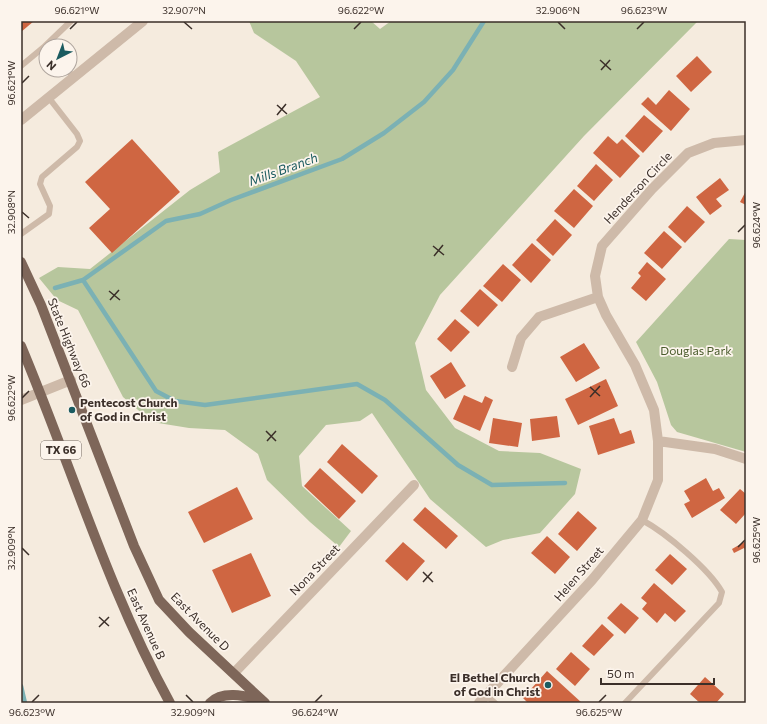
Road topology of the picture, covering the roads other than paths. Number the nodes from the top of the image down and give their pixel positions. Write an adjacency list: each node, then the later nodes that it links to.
1 (71, 21): 3 (lane)
2 (137, 23): 6 (street)
3 (55, 38)
4 (38, 53): 5 (lane)
5 (21, 66)
6 (78, 68)
7 (66, 78): 8 (street)
8 (48, 98): 9 (street); 11 (lane)
9 (23, 115)
10 (746, 140): 13 (street, Henderson Circle)
11 (21, 234)
12 (21, 262): 16 (main road, State Highway 66 / TX 66)
13 (598, 297): 15 (street); 19 (street, Henderson Circle)
14 (21, 346): 17 (main road, TX 66)
15 (512, 367)
16 (71, 380): 17 (street); 23 (main road, State Highway 66 / TX 66)
17 (39, 393): 18 (street); 27 (main road, East Avenue B / TX 66)
18 (21, 400)
19 (658, 441): 20 (street); 22 (street, Helen Street)
20 (746, 459)
21 (414, 485): 24 (street, Nona Street)
22 (642, 520): 25 (street, Helen Street); 31 (lane)
23 (134, 546): 24 (main road, East Avenue D / TX 66)
24 (234, 674): 26 (main road, East Avenue D / TX 66)
25 (486, 695): 29 (street, Helen Street); 30 (lane)
26 (263, 701): 28 (main road)
27 (170, 703)
28 (210, 703)
29 (479, 703)
30 (495, 703)
31 (625, 703)

